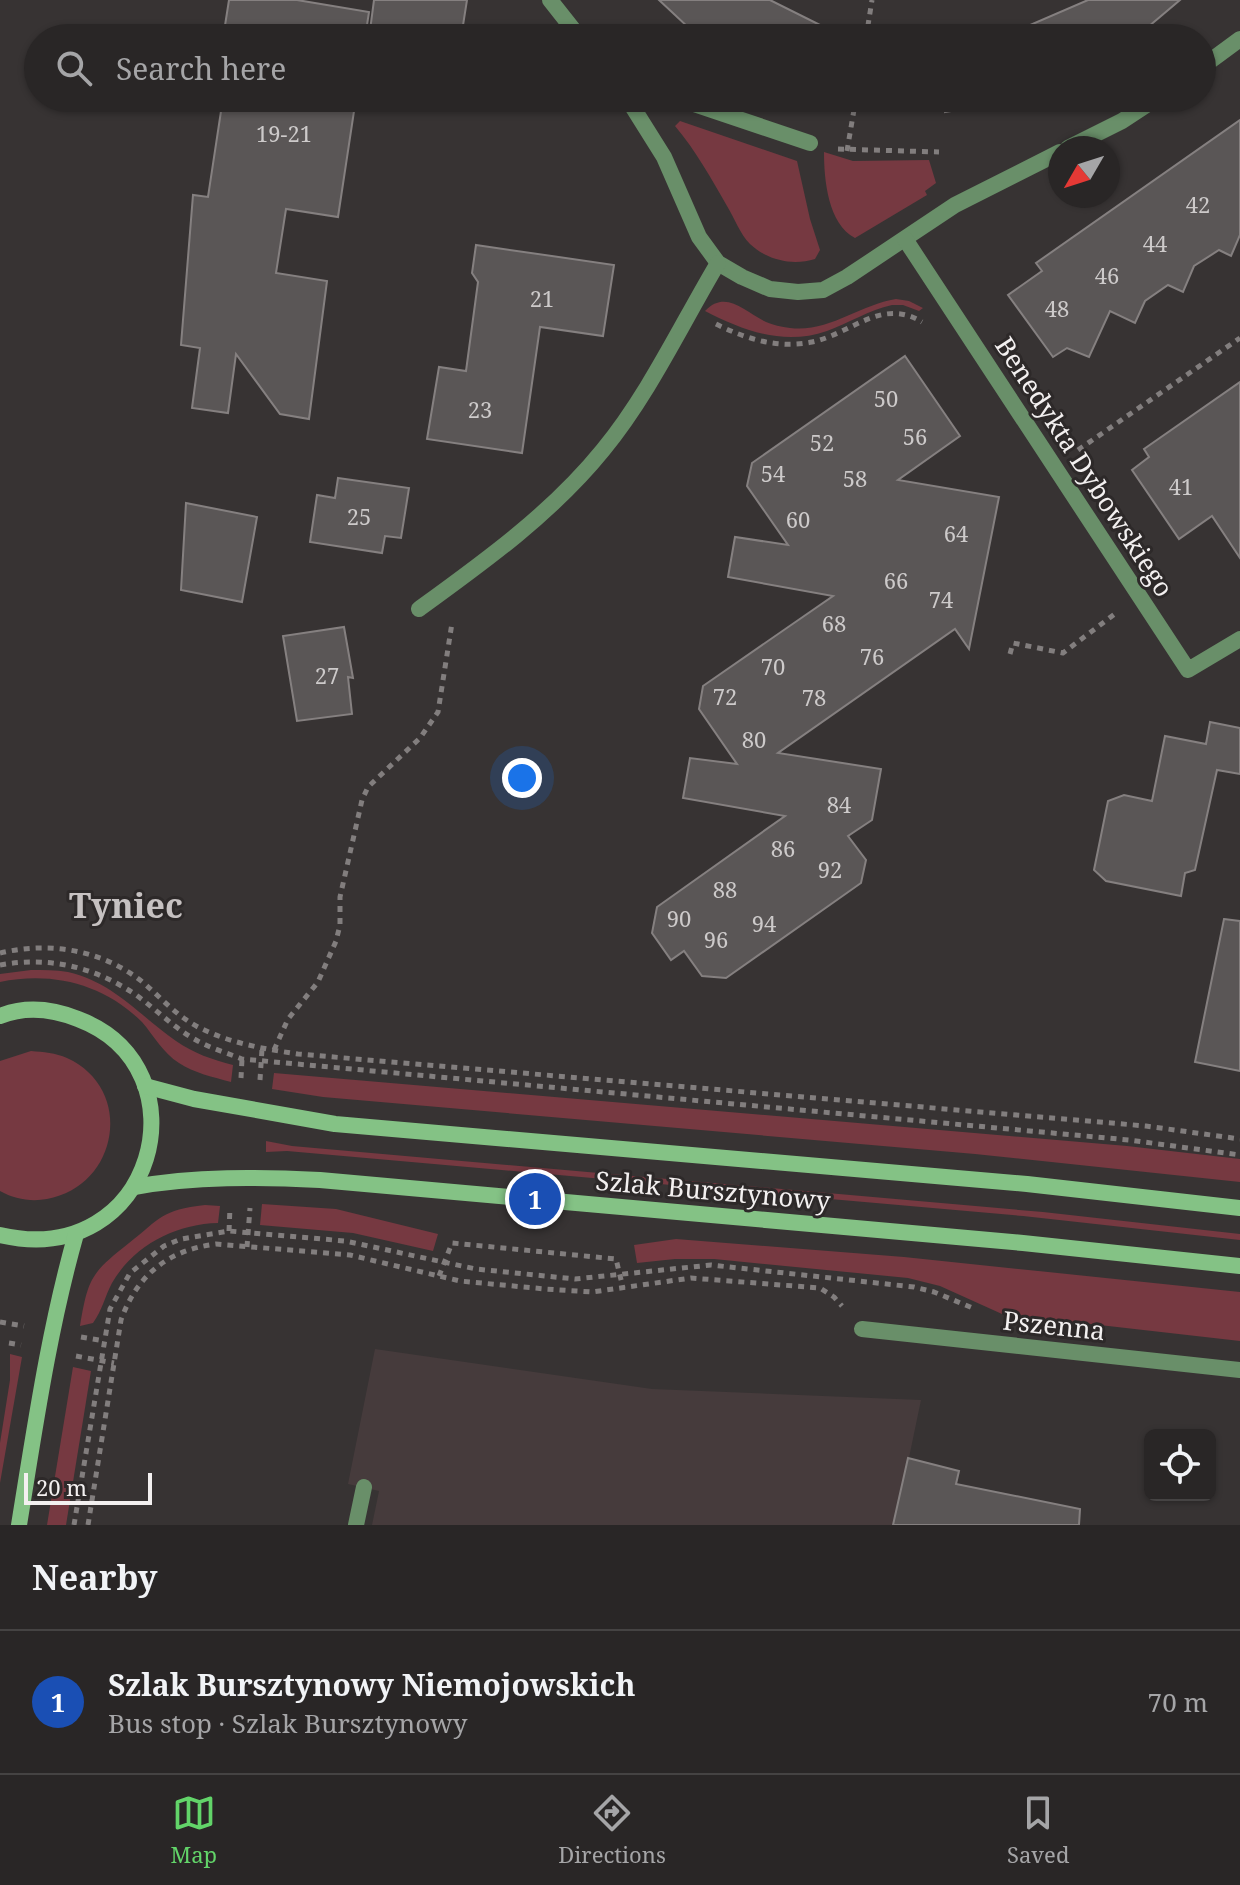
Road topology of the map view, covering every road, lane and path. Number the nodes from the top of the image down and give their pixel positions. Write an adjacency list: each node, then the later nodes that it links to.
1 (550, 0): 3 (street)
2 (872, 0): 4 (path)
3 (569, 24)
4 (868, 24)
5 (1240, 39): 6 (street)
6 (1216, 57)
7 (636, 112): 17 (street)
8 (718, 112): 12 (street)
9 (854, 112): 13 (path)
10 (1136, 112): 11 (street)
11 (1092, 136)
12 (810, 143): 13 (path)
13 (847, 151): 14 (path)
14 (939, 152)
15 (1048, 158): 16 (street)
16 (905, 239): 17 (street); 21 (street, Benedykta Dybowskiego)
17 (718, 263): 18 (street)
18 (692, 308): 19 (path); 22 (street)
19 (923, 322)
20 (1240, 338): 21 (path)
21 (1054, 466): 23 (street, Benedykta Dybowskiego)
22 (454, 584): 24 (street); 31 (path)
23 (1139, 595): 25 (street, Benedykta Dybowskiego); 26 (path)
24 (419, 609)
25 (1240, 639)
26 (1010, 654)
27 (0, 953): 30 (path)
28 (0, 965): 32 (path)
29 (0, 1016): 33 (main road)
30 (262, 1049): 31 (path); 32 (path)
31 (274, 1050): 35 (path)
32 (261, 1061): 34 (path); 36 (path)
33 (145, 1086): 37 (main road); 39 (main road, Szlak Bursztynowy)
34 (259, 1089)
35 (1240, 1139)
36 (1240, 1155)
37 (134, 1187): 41 (main road); 45 (main road, Szlak Bursztynowy)
38 (250, 1203): 40 (path)
39 (1240, 1208)
40 (248, 1232): 43 (path); 44 (path); 53 (path)
41 (76, 1234): 42 (main road); 57 (main road)
42 (0, 1235)
43 (247, 1247): 47 (path); 54 (path)
44 (445, 1262): 46 (path); 46 (path); 47 (path)
45 (1240, 1266)
46 (620, 1275): 48 (path); 50 (path)
47 (439, 1276): 48 (path)
48 (623, 1288): 49 (path)
49 (843, 1307)
50 (981, 1312)
51 (862, 1329): 55 (street, Pszenna)
52 (75, 1356): 53 (path)
53 (100, 1361): 54 (path); 58 (path)
54 (114, 1363): 59 (path)
55 (1240, 1370)
56 (364, 1487): 60 (street)
57 (19, 1525)
58 (74, 1525)
59 (88, 1525)
60 (356, 1525)

